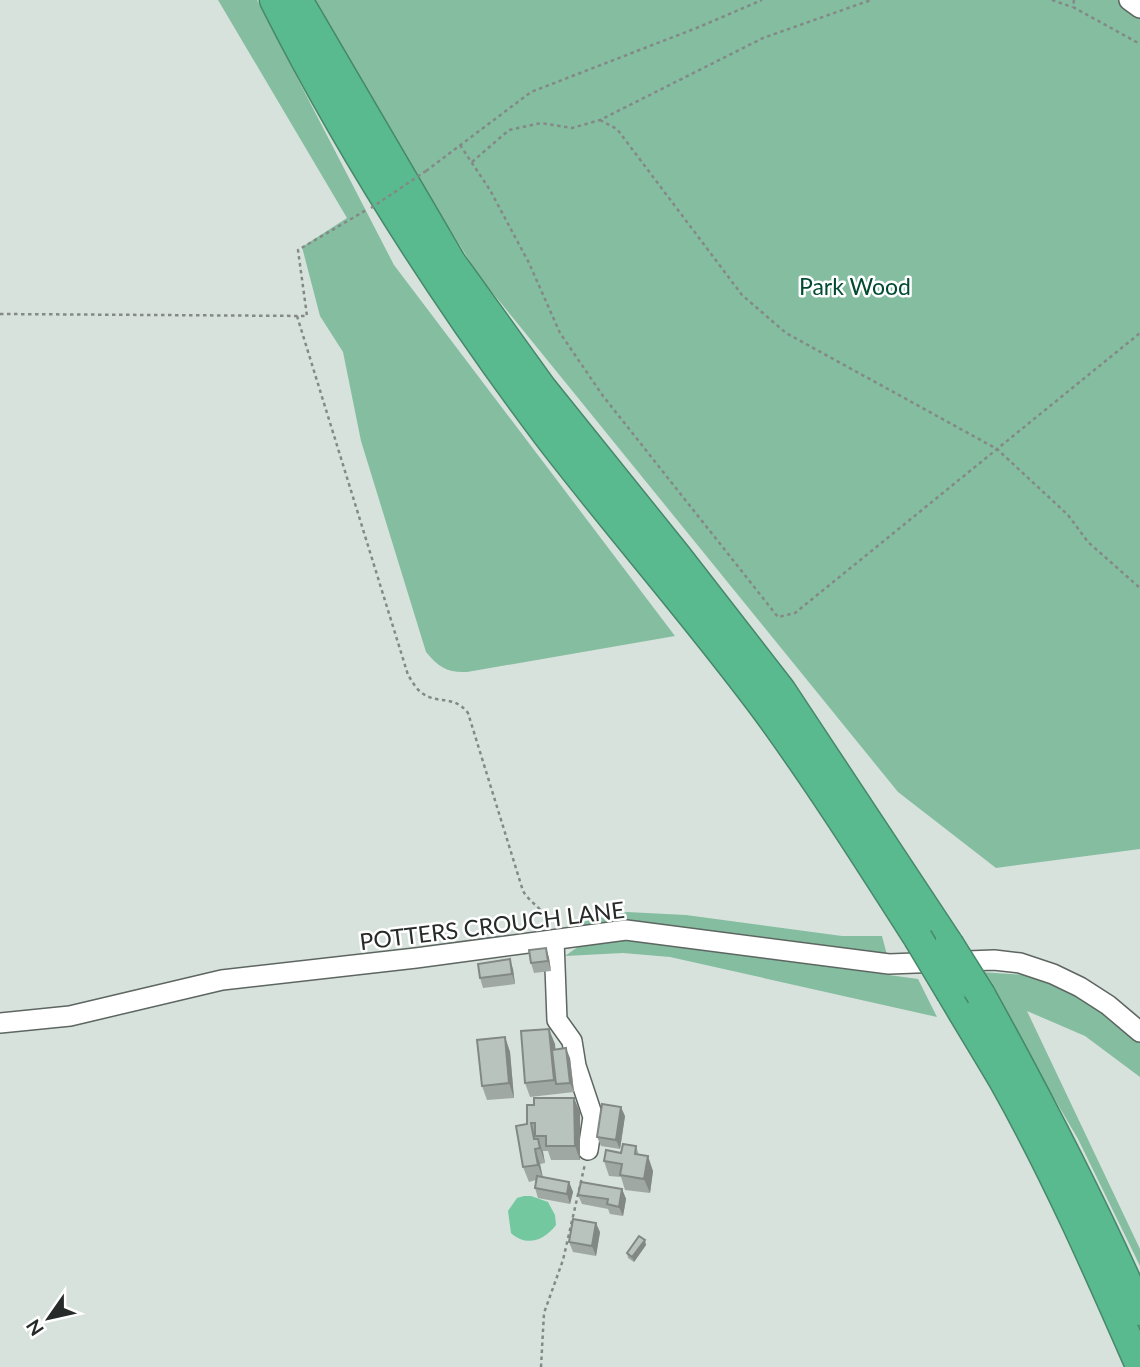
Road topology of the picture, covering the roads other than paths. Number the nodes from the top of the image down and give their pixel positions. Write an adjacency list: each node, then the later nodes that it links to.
1 (274, 0): 10 (highway, bridge)
2 (298, 0): 9 (highway, bridge)
3 (1129, 0): 4 (street)
4 (1140, 8)
5 (554, 940): 6 (street, POTTERS CROUCH LANE); 7 (street, POTTERS CROUCH LANE); 8 (street)
6 (0, 1023)
7 (1140, 1032)
8 (588, 1150)
9 (1140, 1311)
10 (1140, 1366)

